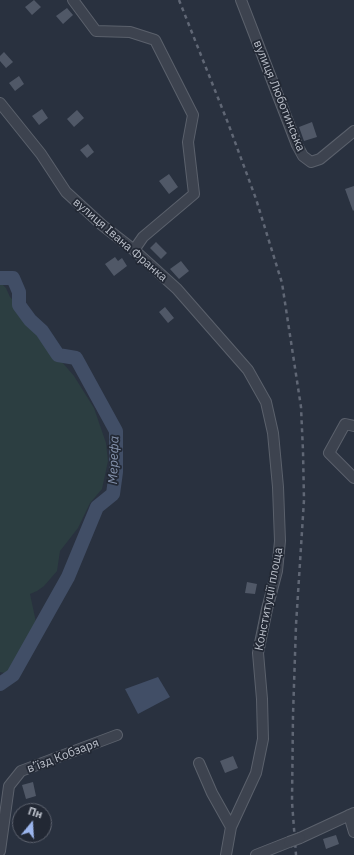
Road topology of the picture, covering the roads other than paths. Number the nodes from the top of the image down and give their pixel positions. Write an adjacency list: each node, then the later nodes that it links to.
1 (73, 0): 5 (street)
2 (241, 0): 4 (street, вулиця Люботинська)
3 (0, 103): 5 (street, вулиця Івана Франка)
4 (354, 131)
5 (134, 250): 6 (street, вулиця Івана Франка)
6 (248, 370): 12 (street, Конституції площа)
7 (354, 426): 8 (street)
8 (354, 478)
9 (117, 735): 14 (street, в’їзд Кобзаря)
10 (199, 763): 12 (street)
11 (352, 814): 13 (street); 16 (street, bridge)
12 (231, 827): 15 (street, Конституції площа)
13 (354, 832)
14 (0, 851)
15 (226, 855)
16 (256, 855)

